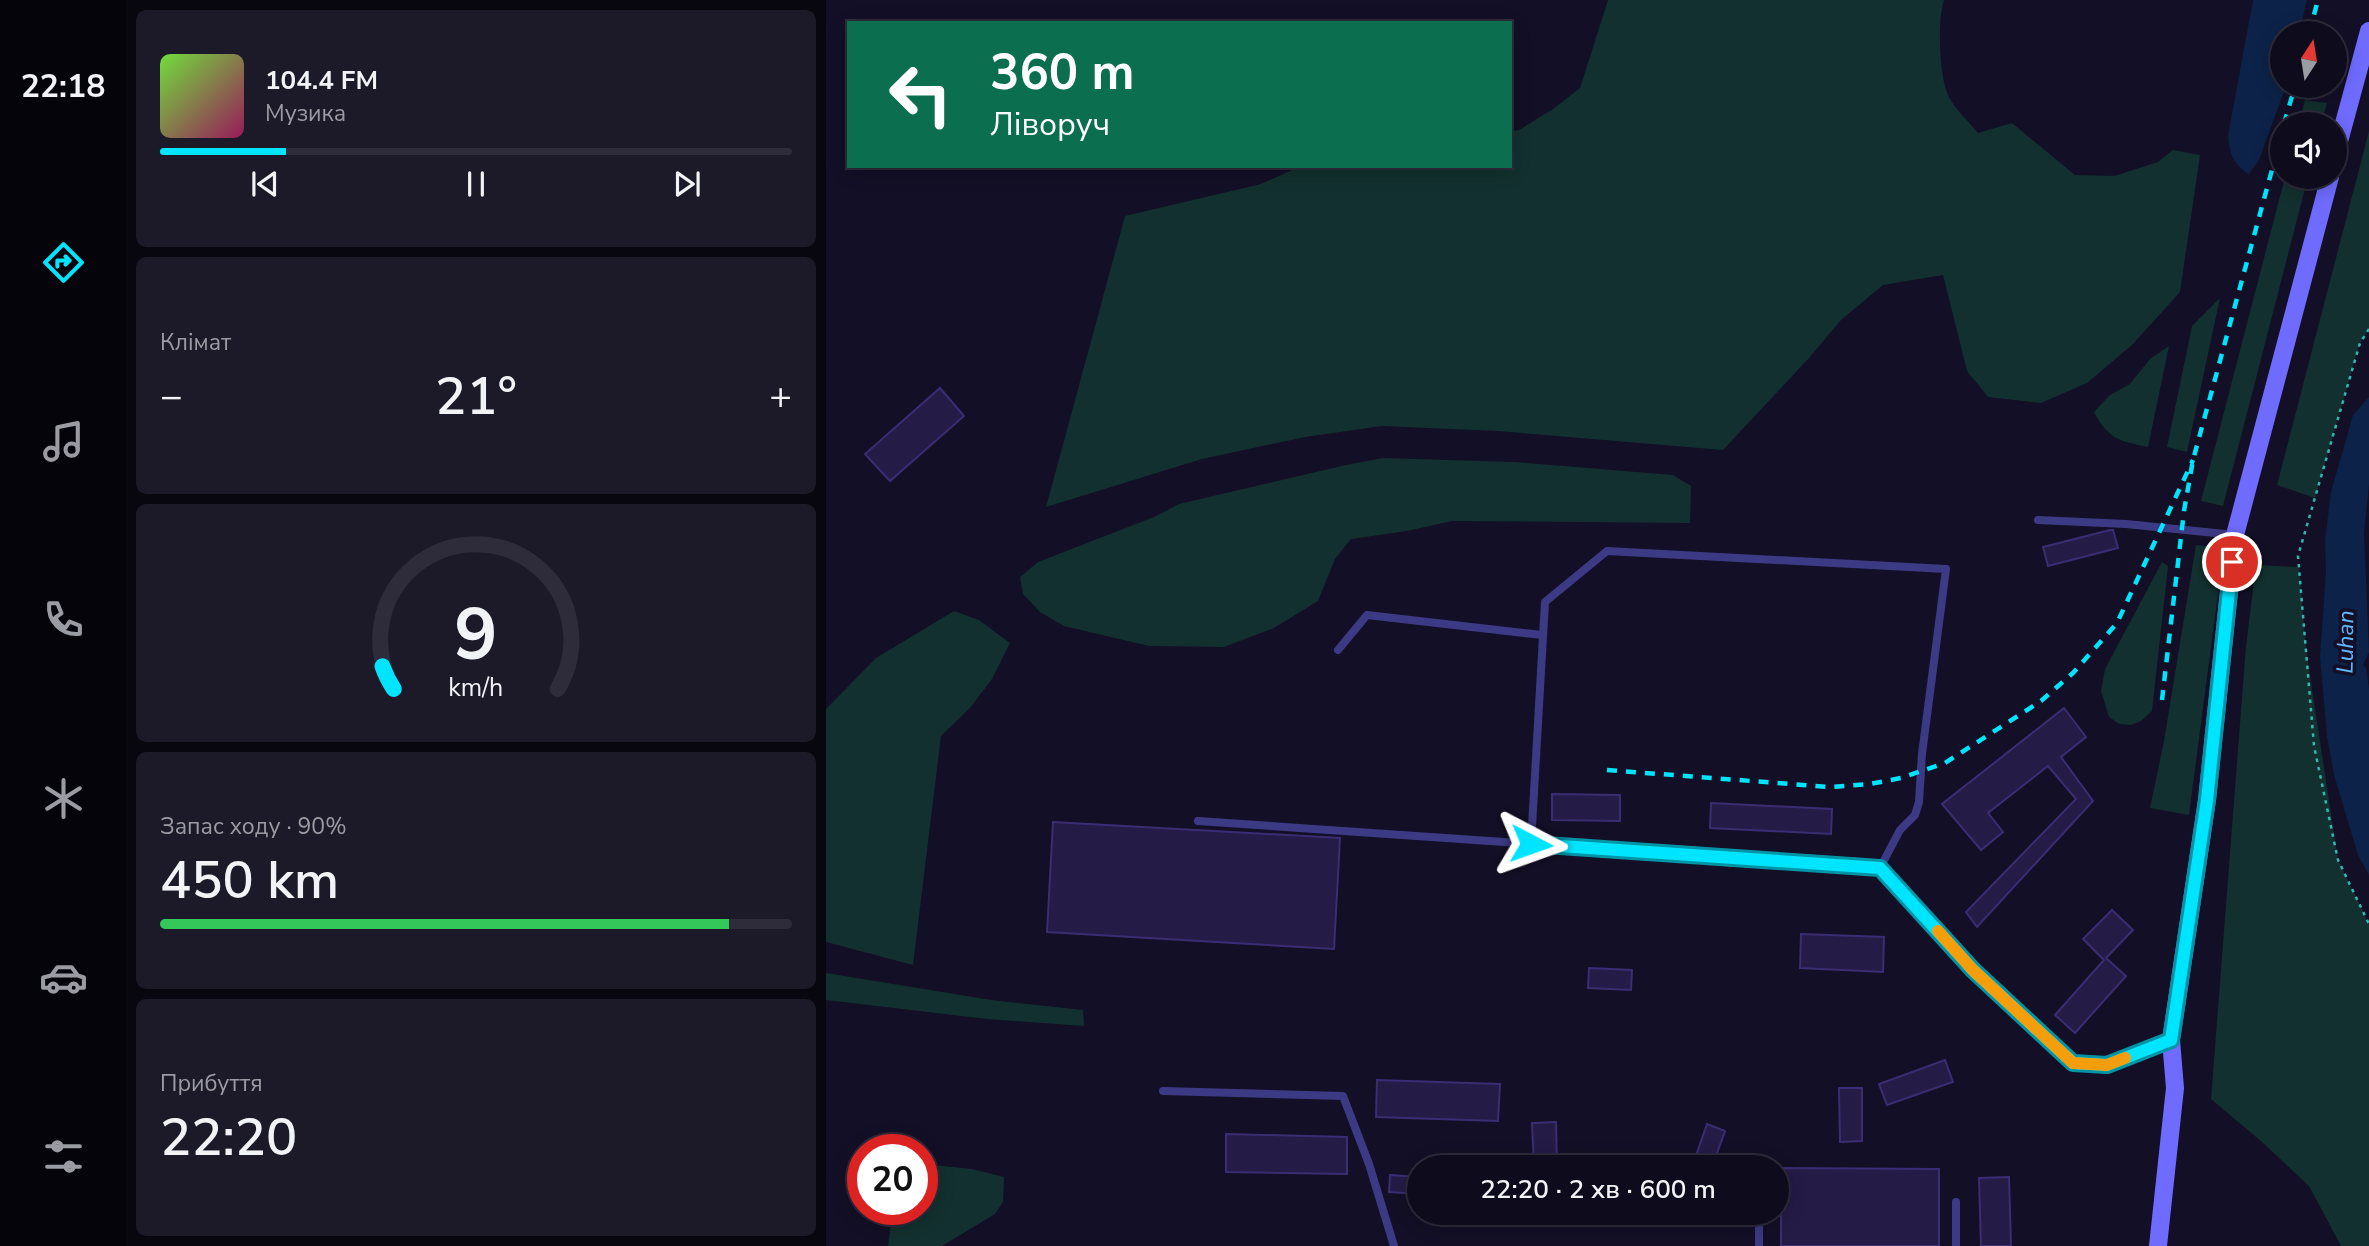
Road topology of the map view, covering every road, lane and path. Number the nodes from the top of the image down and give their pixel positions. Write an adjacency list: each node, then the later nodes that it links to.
1 (2369, 31): 2 (street)
2 (2347, 112)
3 (2327, 189): 6 (street)
4 (2369, 329): 12 (path)
5 (2038, 520): 6 (lane)
6 (2235, 535): 13 (street)
7 (1542, 635): 8 (lane); 10 (lane); 11 (lane)
8 (1338, 650)
9 (1198, 821): 10 (lane)
10 (1531, 844): 11 (lane)
11 (1880, 868): 13 (lane)
12 (2369, 924)
13 (2171, 1040): 20 (street)
14 (1163, 1091): 17 (lane)
15 (1956, 1202): 19 (lane)
16 (1759, 1225): 18 (lane)
17 (1394, 1246)
18 (1759, 1246)
19 (1956, 1246)
20 (2158, 1246)

